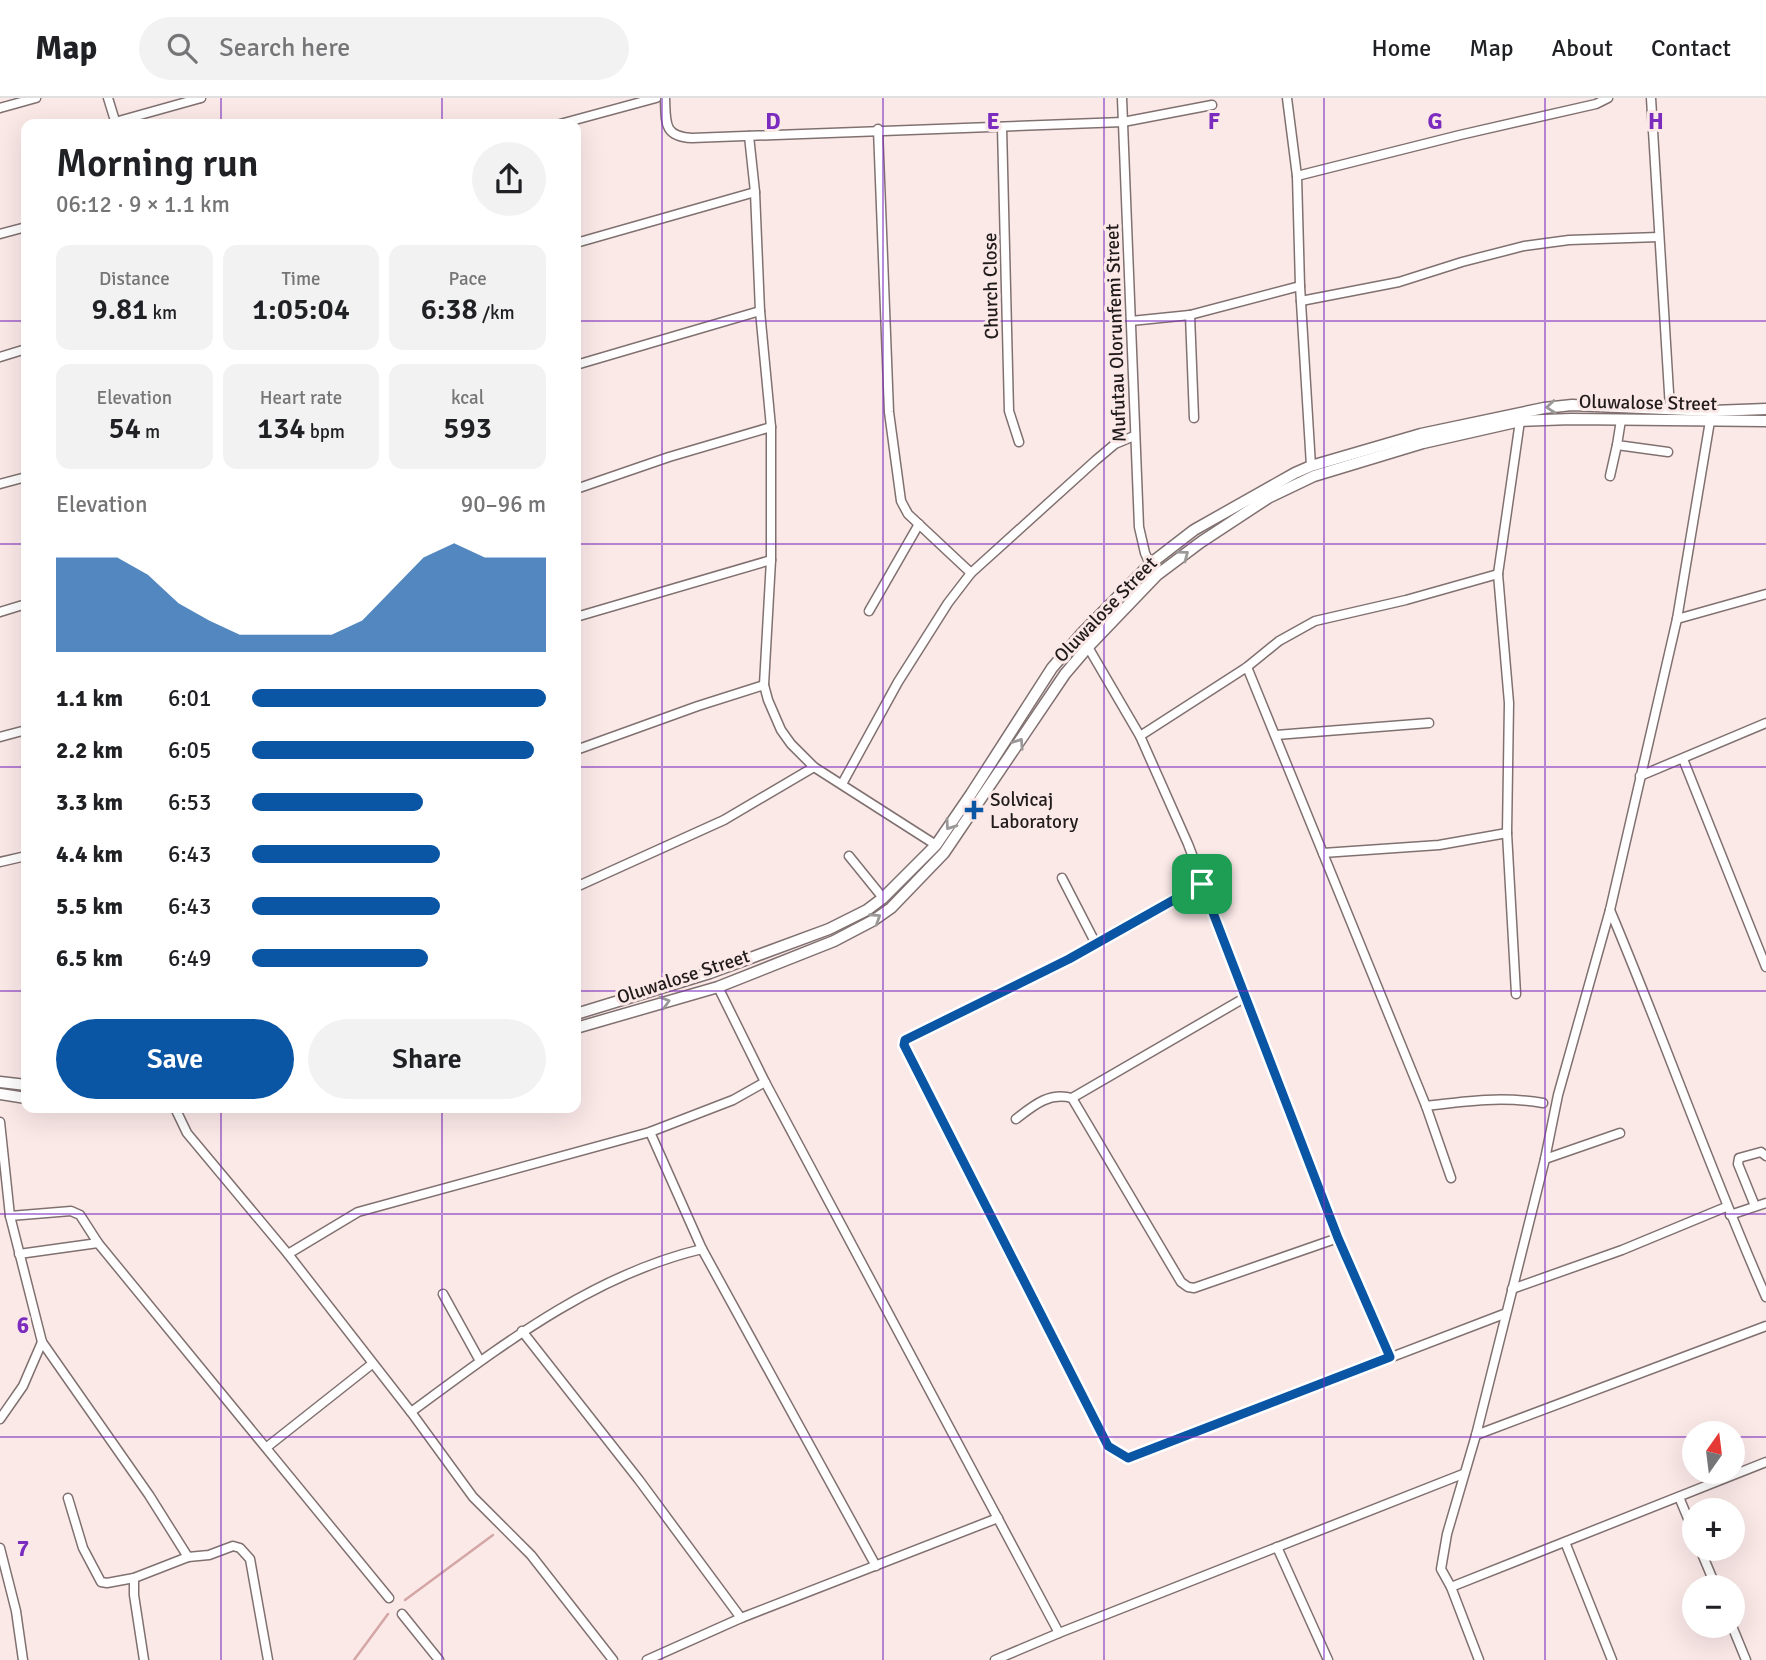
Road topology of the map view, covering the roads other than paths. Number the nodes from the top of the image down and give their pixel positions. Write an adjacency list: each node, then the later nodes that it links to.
1 (36, 98): 11 (street)
2 (108, 98): 12 (street)
3 (201, 98): 13 (street)
4 (656, 98): 14 (street)
5 (665, 98): 18 (street)
6 (1122, 98): 15 (street, Mufutau Olorunfemi Street)
7 (1287, 98): 19 (street)
8 (1608, 98): 19 (street)
9 (1651, 98): 23 (street)
10 (1212, 105): 15 (street)
11 (0, 108)
12 (115, 119)
13 (130, 119)
14 (578, 119)
15 (1123, 122): 16 (street); 29 (street, Mufutau Olorunfemi Street)
16 (1002, 127): 17 (street); 42 (street, Church Close)
17 (878, 129): 18 (street); 50 (street)
18 (749, 136): 20 (street)
19 (1297, 176): 25 (street)
20 (755, 192): 24 (street); 27 (street)
21 (21, 228): 22 (street)
22 (0, 234)
23 (1659, 237): 26 (street); 33 (street)
24 (581, 242)
25 (1300, 286): 26 (street); 28 (street)
26 (1301, 301): 45 (street)
27 (760, 311): 32 (street); 40 (street)
28 (1190, 316): 29 (street); 36 (street)
29 (1131, 321): 41 (street, Mufutau Olorunfemi Street)
30 (21, 351): 31 (street)
31 (0, 357)
32 (581, 364)
33 (1671, 409): 35 (street, Oluwalose Street); 45 (street, Oluwalose Street, one-way to 45)
34 (1766, 409): 35 (street, Oluwalose Street)
35 (1711, 416): 37 (street, Oluwalose Street); 39 (street, Oluwalose Street); 60 (street)
36 (1194, 418)
37 (1621, 420): 38 (street, Oluwalose Street); 43 (street)
38 (1520, 421): 54 (street); 61 (street, Oluwalose Street, one-way to 38)
39 (1766, 421)
40 (771, 427): 49 (street); 51 (street)
41 (1134, 436): 52 (street, Mufutau Olorunfemi Street); 53 (street)
42 (1019, 442)
43 (1617, 445): 44 (street); 46 (street)
44 (1668, 453)
45 (1311, 466): 52 (street, Oluwalose Street)
46 (1610, 476)
47 (21, 478): 48 (street)
48 (0, 484)
49 (581, 487)
50 (919, 524): 53 (street); 57 (street)
51 (771, 560): 59 (street); 63 (street)
52 (1150, 564): 76 (street, Oluwalose Street, one-way to 76)
53 (971, 573): 74 (street)
54 (1498, 574): 62 (street); 75 (street)
55 (1766, 594): 60 (street)
56 (21, 606): 58 (street)
57 (869, 611)
58 (0, 612)
59 (581, 616)
60 (1677, 619): 73 (street)
61 (1088, 647): 68 (street); 88 (street, Oluwalose Street, one-way to 61)
62 (1247, 667): 67 (street); 68 (street)
63 (764, 685): 70 (street); 72 (street)
64 (1429, 723): 67 (street)
65 (1766, 723): 71 (street)
66 (21, 731): 69 (street)
67 (1276, 734): 77 (street)
68 (1140, 736): 82 (street)
69 (0, 737)
70 (581, 748)
71 (1683, 759): 73 (street); 87 (street)
72 (814, 767): 74 (street); 83 (street)
73 (1640, 776): 85 (street)
74 (842, 784): 76 (street)
75 (1507, 833): 77 (street); 89 (street)
76 (936, 845): 84 (street, Oluwalose Street)
77 (1323, 853): 100 (street)
78 (849, 856): 84 (street)
79 (21, 857): 80 (street)
80 (0, 862)
81 (1062, 878): 86 (street)
82 (1202, 884): 86 (street); 90 (street)
83 (581, 885)
84 (883, 898): 91 (street, Oluwalose Street)
85 (1610, 911): 107 (street); 111 (street)
86 (1096, 944): 125 (street)
87 (1766, 967)
88 (718, 987): 92 (street, Oluwalose Street, one-way to 88); 94 (street)
89 (1516, 993)
90 (1246, 997): 98 (street); 113 (street)
91 (581, 1012)
92 (581, 1027)
93 (0, 1082): 95 (street)
94 (765, 1083): 104 (street); 137 (street)
95 (21, 1084)
96 (0, 1094): 97 (street)
97 (21, 1097)
98 (1072, 1098): 102 (street); 113 (street)
99 (1543, 1103): 100 (street)
100 (1426, 1107): 108 (street)
101 (178, 1113): 117 (street)
102 (1016, 1119)
103 (0, 1122): 112 (street)
104 (650, 1132): 115 (street); 117 (street)
105 (1619, 1133): 107 (street)
106 (1766, 1156): 110 (street)
107 (1545, 1159): 118 (street)
108 (1451, 1178)
109 (1766, 1203): 110 (street)
110 (1755, 1206): 111 (street)
111 (1728, 1211): 118 (street); 120 (street)
112 (10, 1216): 114 (street); 116 (street)
113 (1338, 1238): 125 (street)
114 (98, 1242): 116 (street); 131 (street)
115 (702, 1250): 123 (street); 142 (street)
116 (19, 1254): 124 (street)
117 (288, 1254): 127 (street)
118 (1513, 1289): 121 (street)
119 (443, 1294): 126 (street)
120 (1766, 1297)
121 (1504, 1314): 125 (street); 130 (street)
122 (1766, 1326): 130 (street)
123 (522, 1331): 126 (street); 147 (street)
124 (42, 1342): 129 (street); 141 (street)
125 (1390, 1357)
126 (480, 1361): 128 (street)
127 (372, 1364): 128 (street); 131 (street)
128 (411, 1412): 154 (street)
129 (0, 1419)
130 (1476, 1435): 133 (street)
131 (267, 1447): 145 (street)
132 (1766, 1462): 134 (street)
133 (1463, 1474): 140 (street); 144 (street)
134 (1679, 1497): 136 (street); 138 (street)
135 (68, 1498): 143 (street)
136 (1682, 1504)
137 (998, 1518): 142 (street); 148 (street)
138 (1565, 1542): 144 (street); 159 (street)
139 (0, 1548): 150 (street)
140 (1277, 1548): 148 (street); 157 (street)
141 (188, 1558): 143 (street); 152 (street)
142 (876, 1566): 147 (street)
143 (134, 1578): 151 (street)
144 (1451, 1587): 158 (street)
145 (389, 1598)
146 (402, 1614): 153 (street)
147 (741, 1618): 155 (street)
148 (1059, 1633): 156 (street)
149 (1737, 1638): 160 (street)
150 (23, 1660)
151 (144, 1660)
152 (268, 1660)
153 (439, 1660)
154 (613, 1660)
155 (647, 1660)
156 (995, 1660)
157 (1328, 1660)
158 (1479, 1660)
159 (1612, 1660)
160 (1746, 1660)

